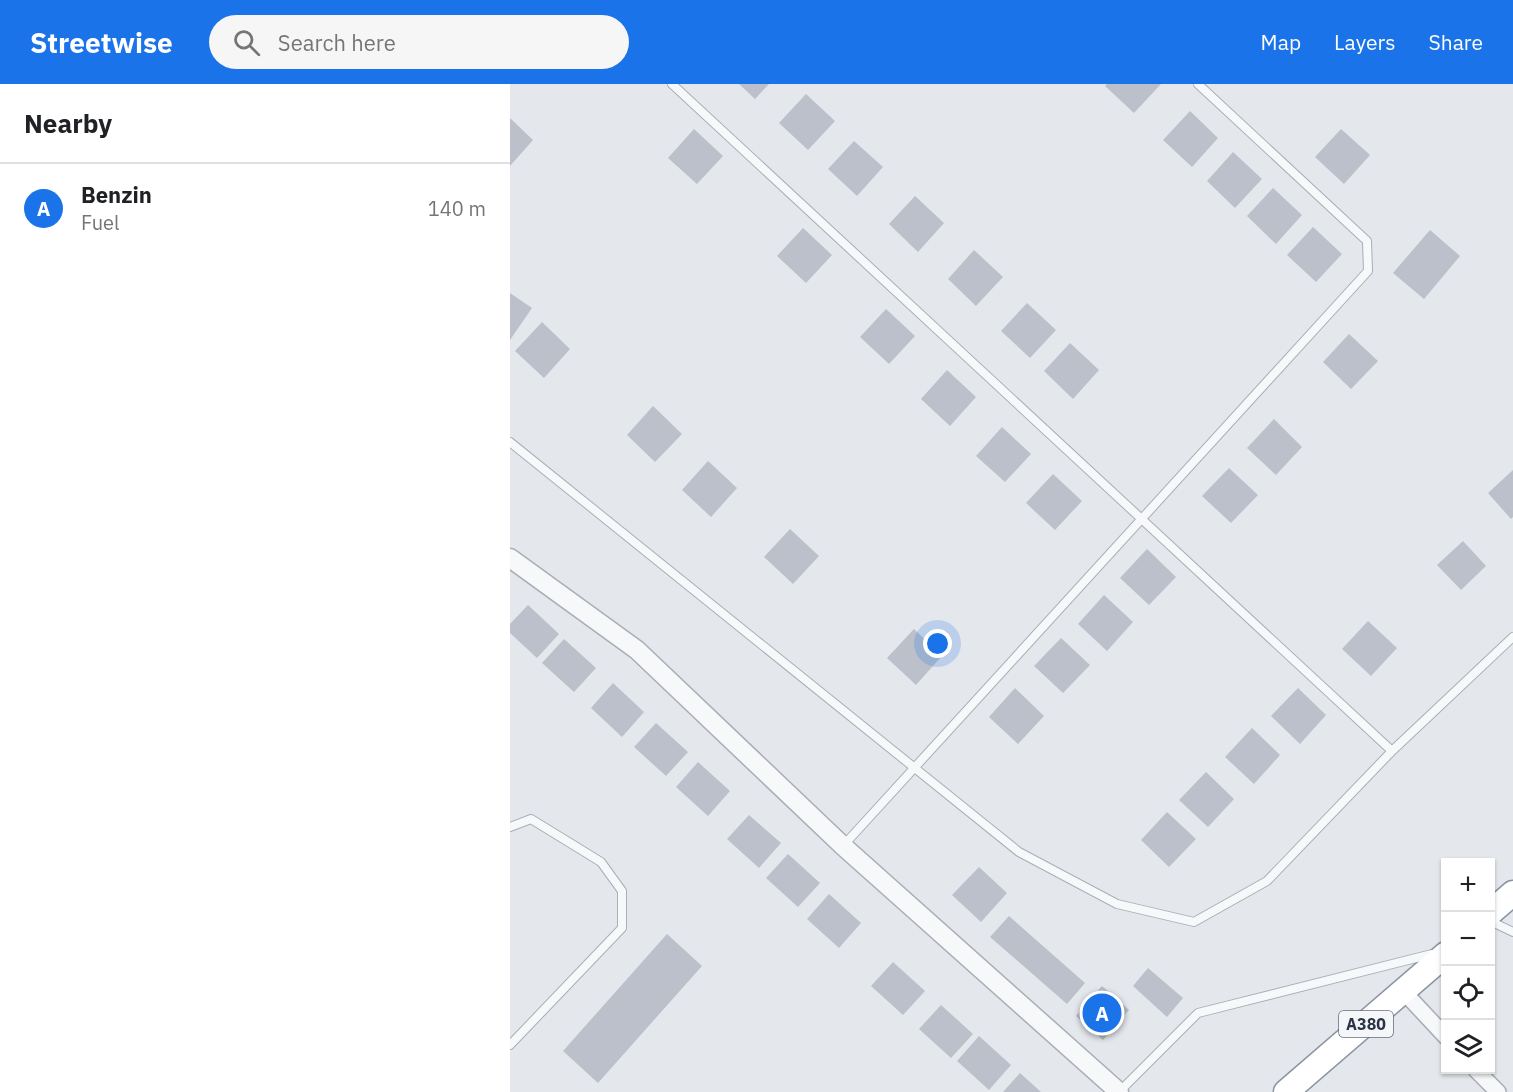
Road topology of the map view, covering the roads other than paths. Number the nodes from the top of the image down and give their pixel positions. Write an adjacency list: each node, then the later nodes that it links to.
1 (672, 84): 4 (lane)
2 (1198, 84): 4 (lane)
3 (510, 442): 8 (lane)
4 (1140, 519): 7 (lane); 8 (lane)
5 (510, 558): 10 (street)
6 (1513, 638): 7 (lane)
7 (1392, 751): 8 (lane)
8 (914, 767): 10 (lane)
9 (510, 826): 19 (lane)
10 (843, 846): 21 (street)
11 (1513, 893): 12 (highway)
12 (1492, 912)
13 (1495, 923): 14 (lane)
14 (1513, 932)
15 (1441, 953): 21 (lane)
16 (1441, 957): 17 (highway, A380)
17 (1404, 992): 18 (street); 22 (highway, A380)
18 (1441, 1032)
19 (510, 1044)
20 (1480, 1074): 23 (street)
21 (1119, 1092)
22 (1286, 1092)
23 (1498, 1092)

